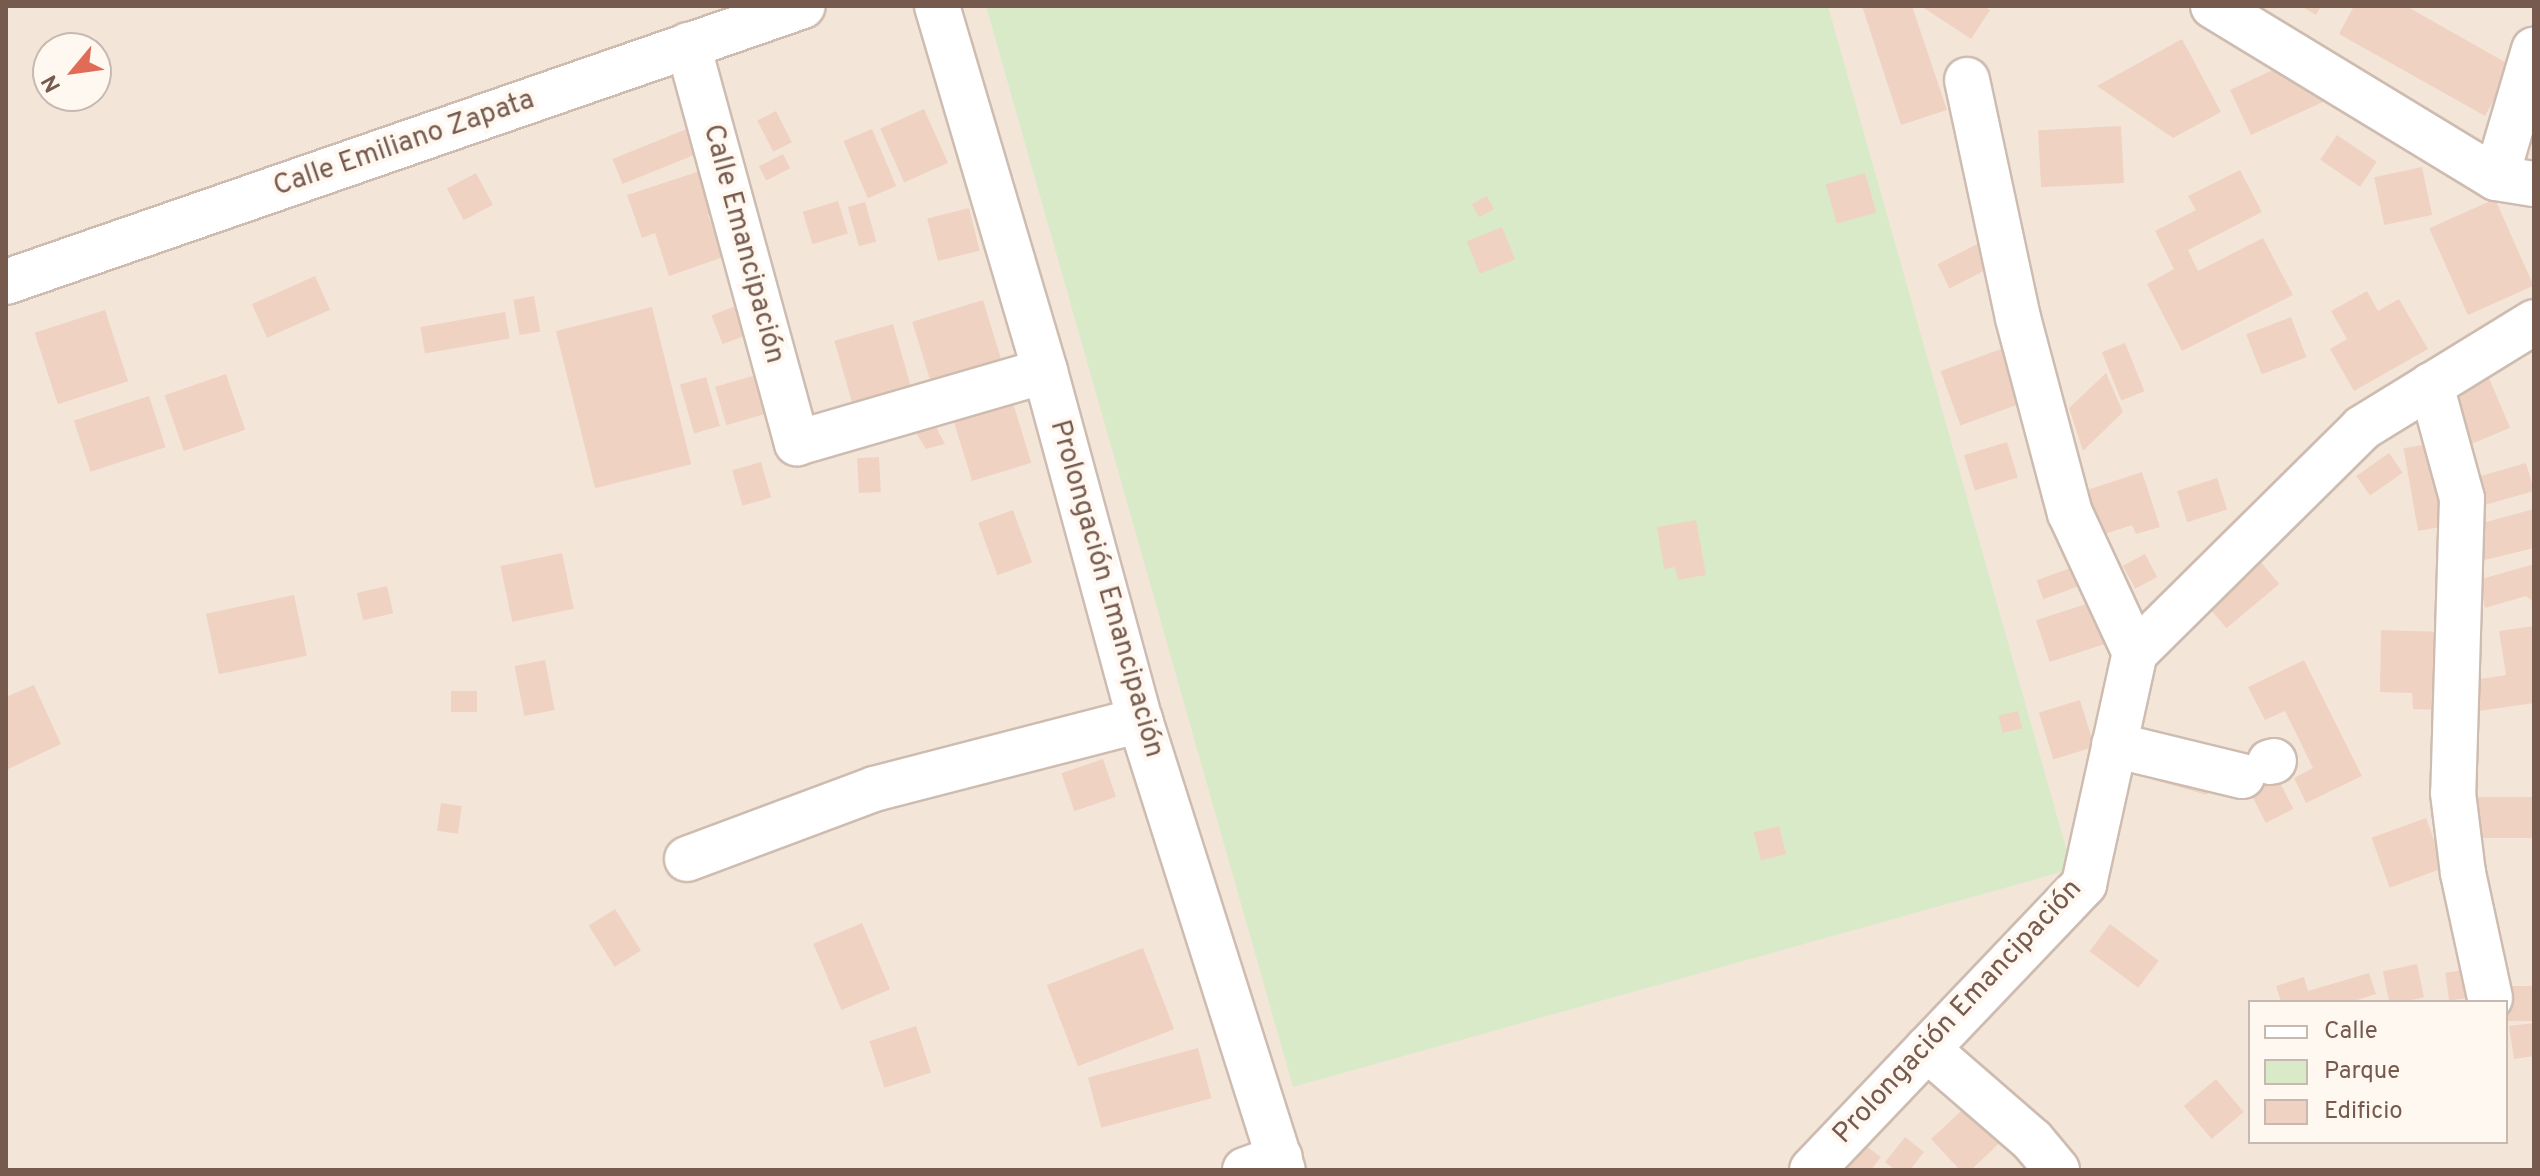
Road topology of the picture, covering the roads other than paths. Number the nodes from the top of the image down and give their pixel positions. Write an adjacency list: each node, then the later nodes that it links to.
1 (803, 6): 4 (street, Calle Emiliano Zapata)
2 (937, 6): 10 (street, Prolongación Emancipación)
3 (2213, 6): 7 (street)
4 (688, 45): 8 (street, Calle Emiliano Zapata); 10 (street, Calle Emancipación)
5 (2534, 50): 7 (street)
6 (1967, 80): 12 (street)
7 (2515, 181)
8 (6, 282)
9 (2534, 322): 11 (street)
10 (1045, 371): 13 (street, Prolongación Emancipación)
11 (2431, 385): 12 (street); 17 (street)
12 (2135, 653): 14 (street, Prolongación Emancipación)
13 (1140, 720): 16 (street); 19 (street, Prolongación Emancipación)
14 (2114, 745): 15 (street); 18 (street, Prolongación Emancipación)
15 (2262, 766)
16 (687, 859)
17 (2490, 998)
18 (1927, 1049): 20 (street, Prolongación Emancipación); 21 (street)
19 (1270, 1166)
20 (1812, 1170)
21 (2057, 1170)

